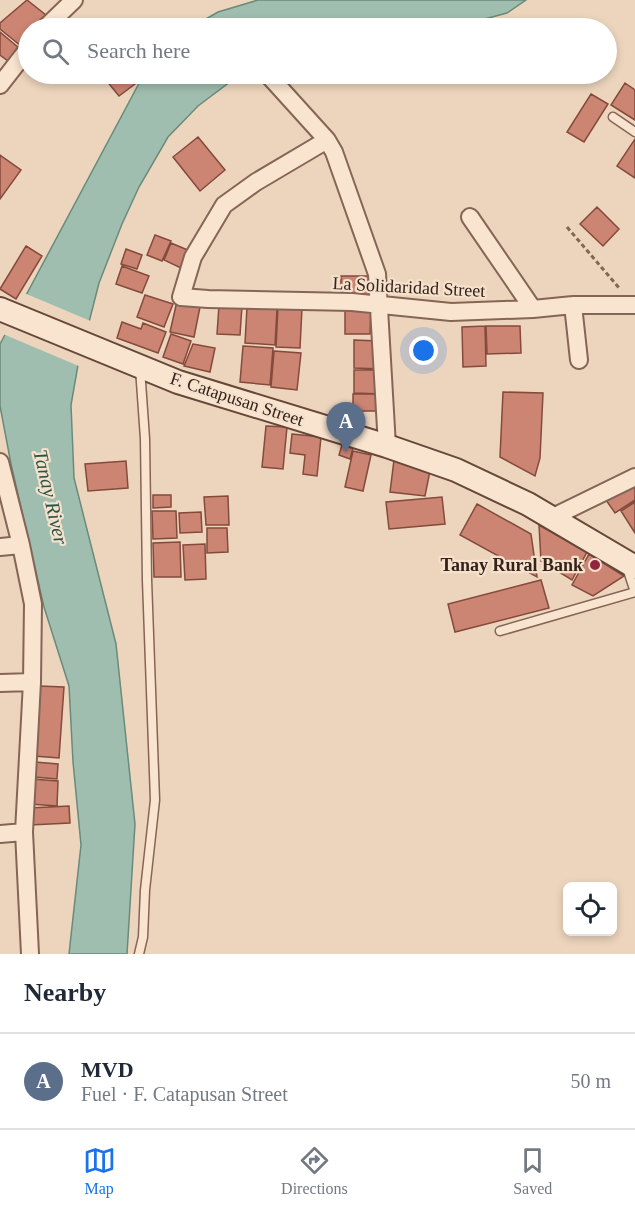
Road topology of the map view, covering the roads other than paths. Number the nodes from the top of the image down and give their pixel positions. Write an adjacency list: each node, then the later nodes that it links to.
1 (74, 0): 2 (street)
2 (55, 18)
3 (18, 62): 5 (street)
4 (276, 84): 8 (street)
5 (0, 85)
6 (613, 117): 7 (lane)
7 (635, 132)
8 (327, 140): 10 (street); 10 (street, La Solidaridad Street)
9 (470, 217): 13 (street)
10 (379, 305): 13 (street, La Solidaridad Street); 17 (street)
11 (573, 305): 12 (street, La Solidaridad Street); 13 (street, La Solidaridad Street); 15 (street)
12 (635, 305)
13 (533, 309)
14 (6, 312): 16 (main road, F. Catapusan Street)
15 (579, 360)
16 (140, 367): 17 (main road, F. Catapusan Street); 31 (lane)
17 (387, 446): 20 (main road, F. Catapusan Street)
18 (0, 462): 21 (street)
19 (635, 477): 20 (street)
20 (551, 518): 23 (main road, F. Catapusan Street)
21 (21, 545): 22 (street); 26 (street)
22 (0, 547)
23 (630, 564): 24 (lane)
24 (635, 592): 25 (lane)
25 (500, 630)
26 (32, 682): 27 (street); 28 (street)
27 (0, 683)
28 (24, 832): 29 (street); 30 (street)
29 (0, 834)
30 (30, 954)
31 (139, 954)

